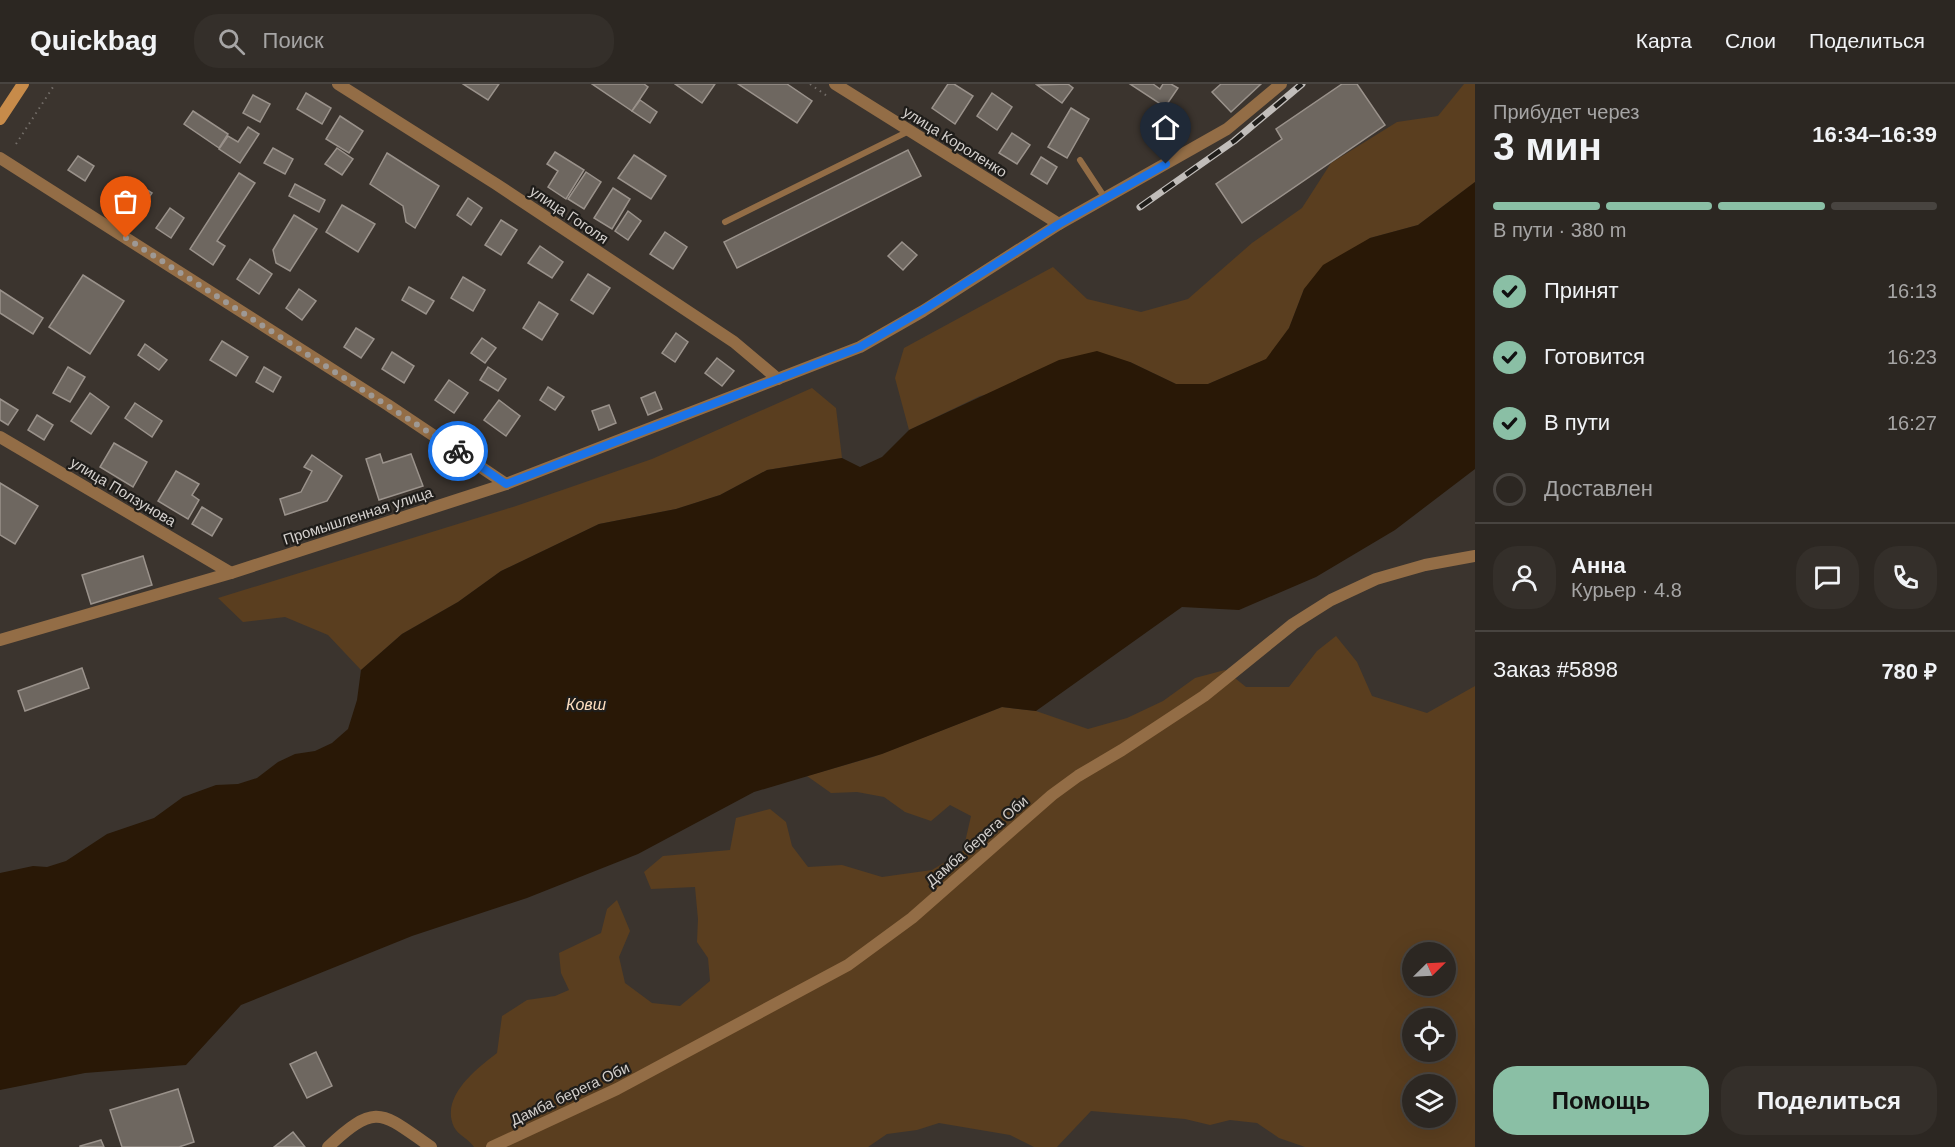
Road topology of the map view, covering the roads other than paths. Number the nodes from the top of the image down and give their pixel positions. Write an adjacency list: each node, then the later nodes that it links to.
1 (23, 84): 5 (street)
2 (338, 84): 12 (street, улица Гоголя)
3 (835, 84): 6 (street, улица Короленко)
4 (1281, 84): 9 (street, Промышленная улица)
5 (0, 119)
6 (909, 130): 10 (lane); 11 (street, улица Короленко)
7 (0, 158): 14 (street)
8 (1080, 160): 9 (lane)
9 (1104, 198): 11 (street, Промышленная улица)
10 (725, 222)
11 (1059, 224): 12 (street, Промышленная улица)
12 (778, 379): 14 (street, Промышленная улица)
13 (0, 437): 16 (street, улица Ползунова)
14 (506, 484): 16 (street, Промышленная улица)
15 (1475, 556): 20 (street, Дамба берега Оби)
16 (231, 573): 17 (street, Промышленная улица)
17 (0, 640)
18 (328, 1147): 19 (street)
19 (431, 1147)
20 (492, 1147)

